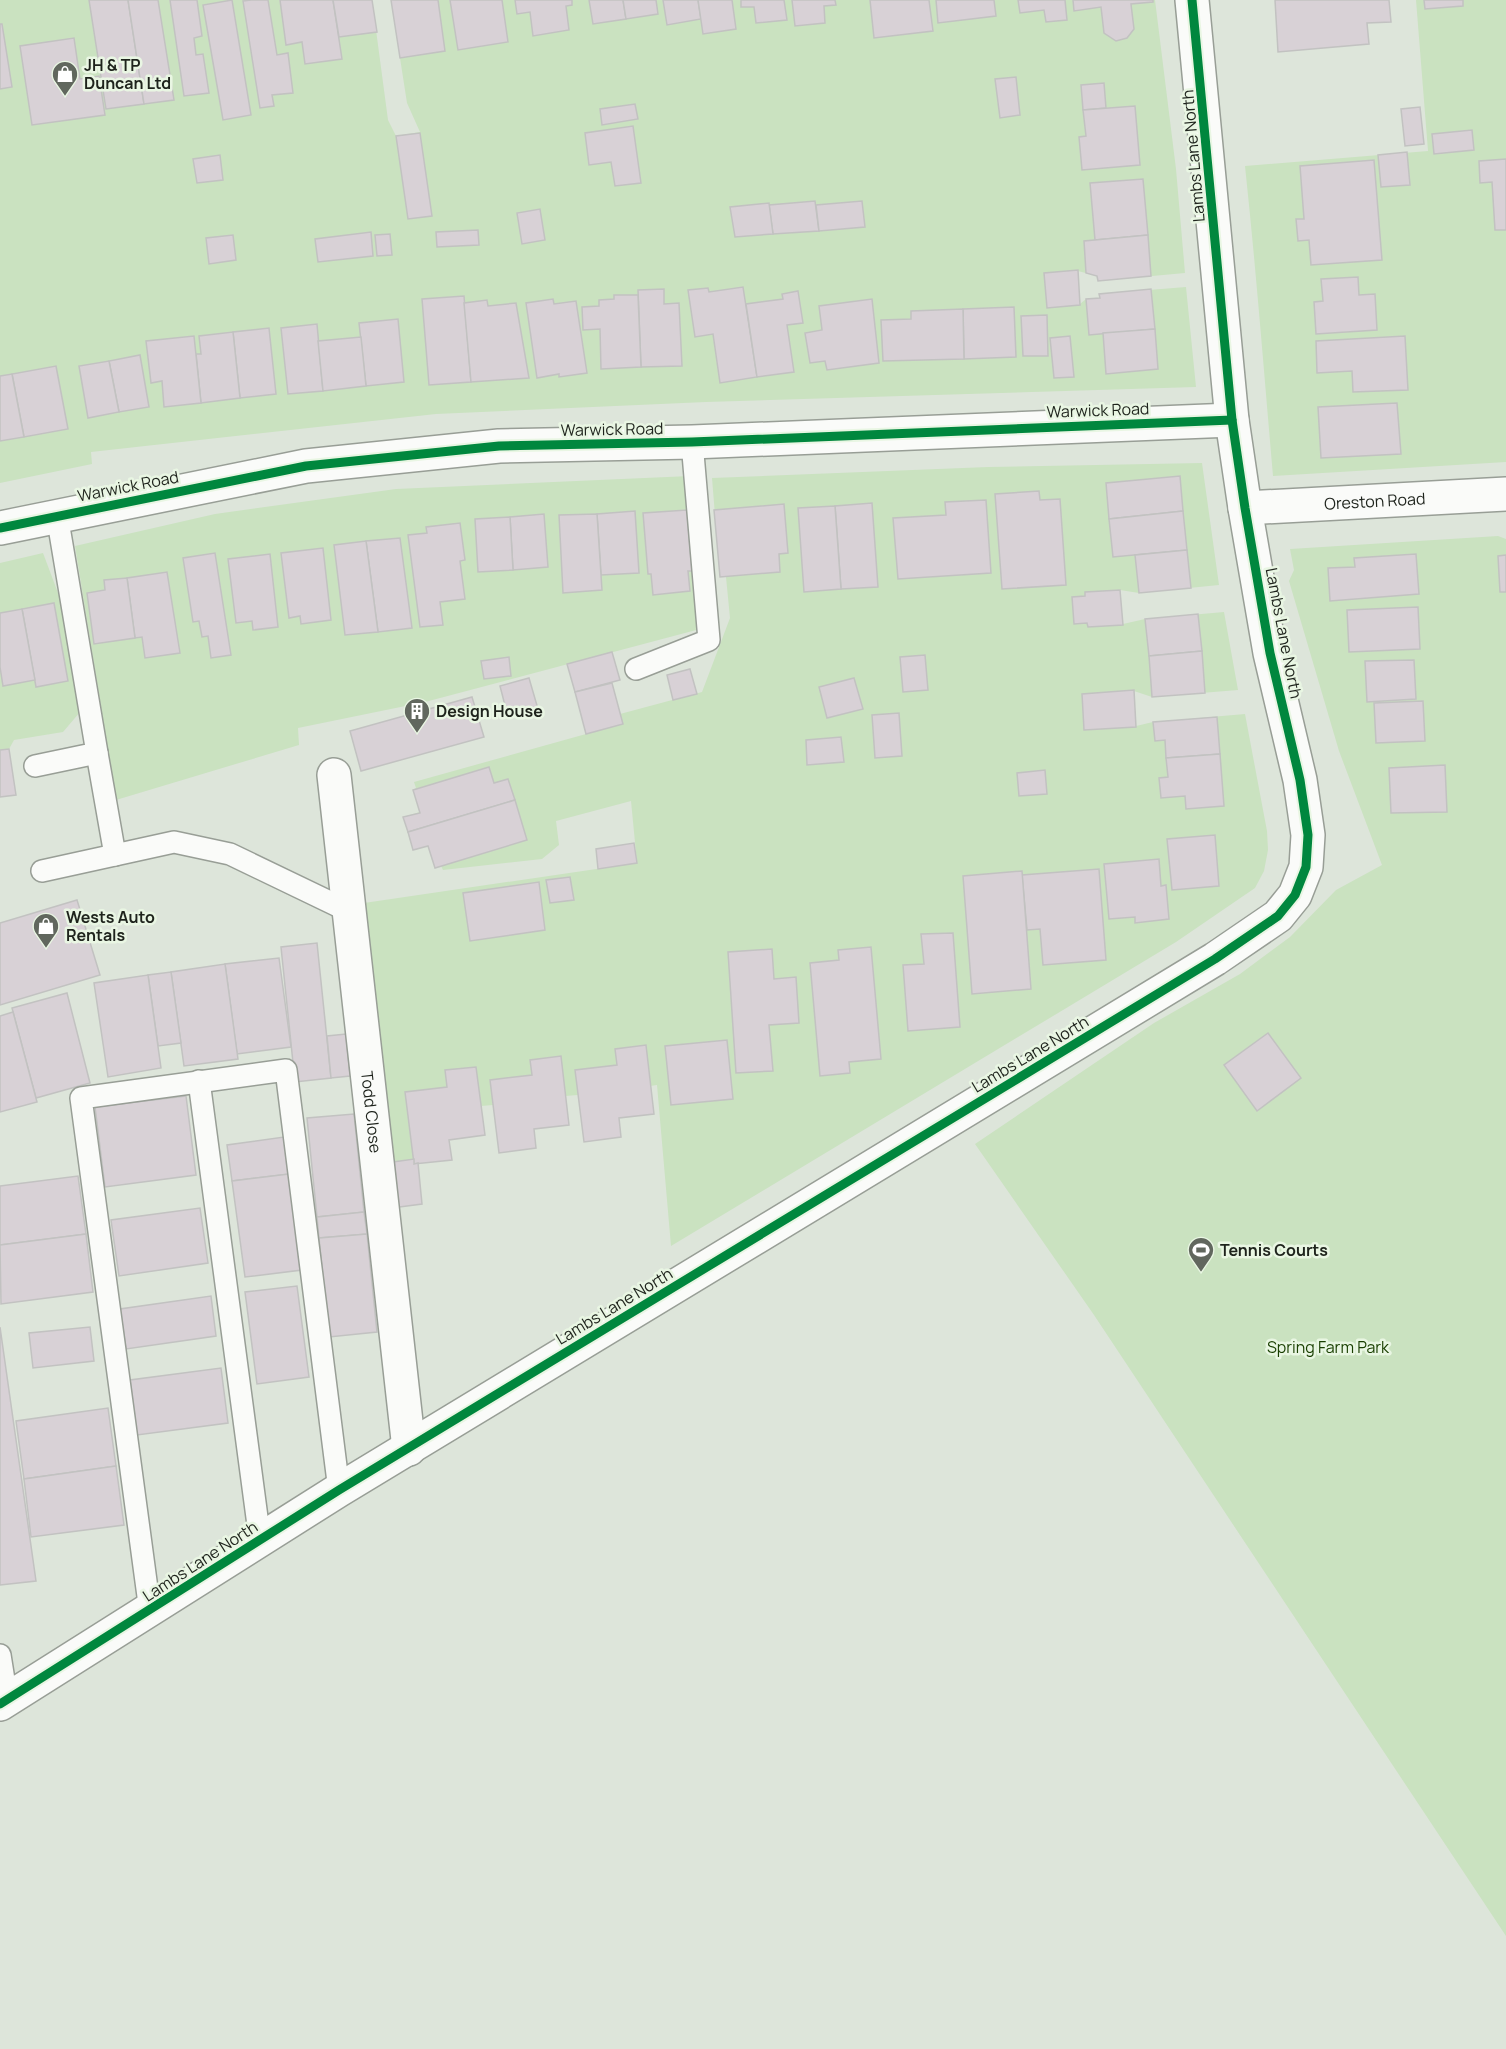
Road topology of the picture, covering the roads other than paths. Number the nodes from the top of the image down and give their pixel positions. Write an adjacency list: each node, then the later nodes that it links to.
1 (1192, 0): 2 (street, Lambs Lane North)
2 (1232, 420): 3 (street, Warwick Road); 5 (street, Lambs Lane North)
3 (692, 442): 6 (street, Warwick Road); 8 (lane)
4 (1506, 494): 5 (street, Oreston Road)
5 (1245, 508): 16 (street, Lambs Lane North)
6 (57, 515): 7 (street, Warwick Road); 9 (lane)
7 (0, 528)
8 (636, 669)
9 (97, 753): 10 (lane); 12 (lane)
10 (35, 766)
11 (334, 775): 14 (street, Todd Close)
12 (115, 855): 13 (lane); 14 (lane)
13 (42, 871)
14 (349, 907): 16 (street, Todd Close)
15 (199, 1082): 17 (lane); 18 (lane); 19 (lane)
16 (409, 1449): 17 (street, Lambs Lane North)
17 (339, 1490): 18 (street, Lambs Lane North)
18 (260, 1540): 19 (street, Lambs Lane North)
19 (150, 1611): 21 (street, Lambs Lane North)
20 (0, 1655): 21 (lane)
21 (3, 1701)

